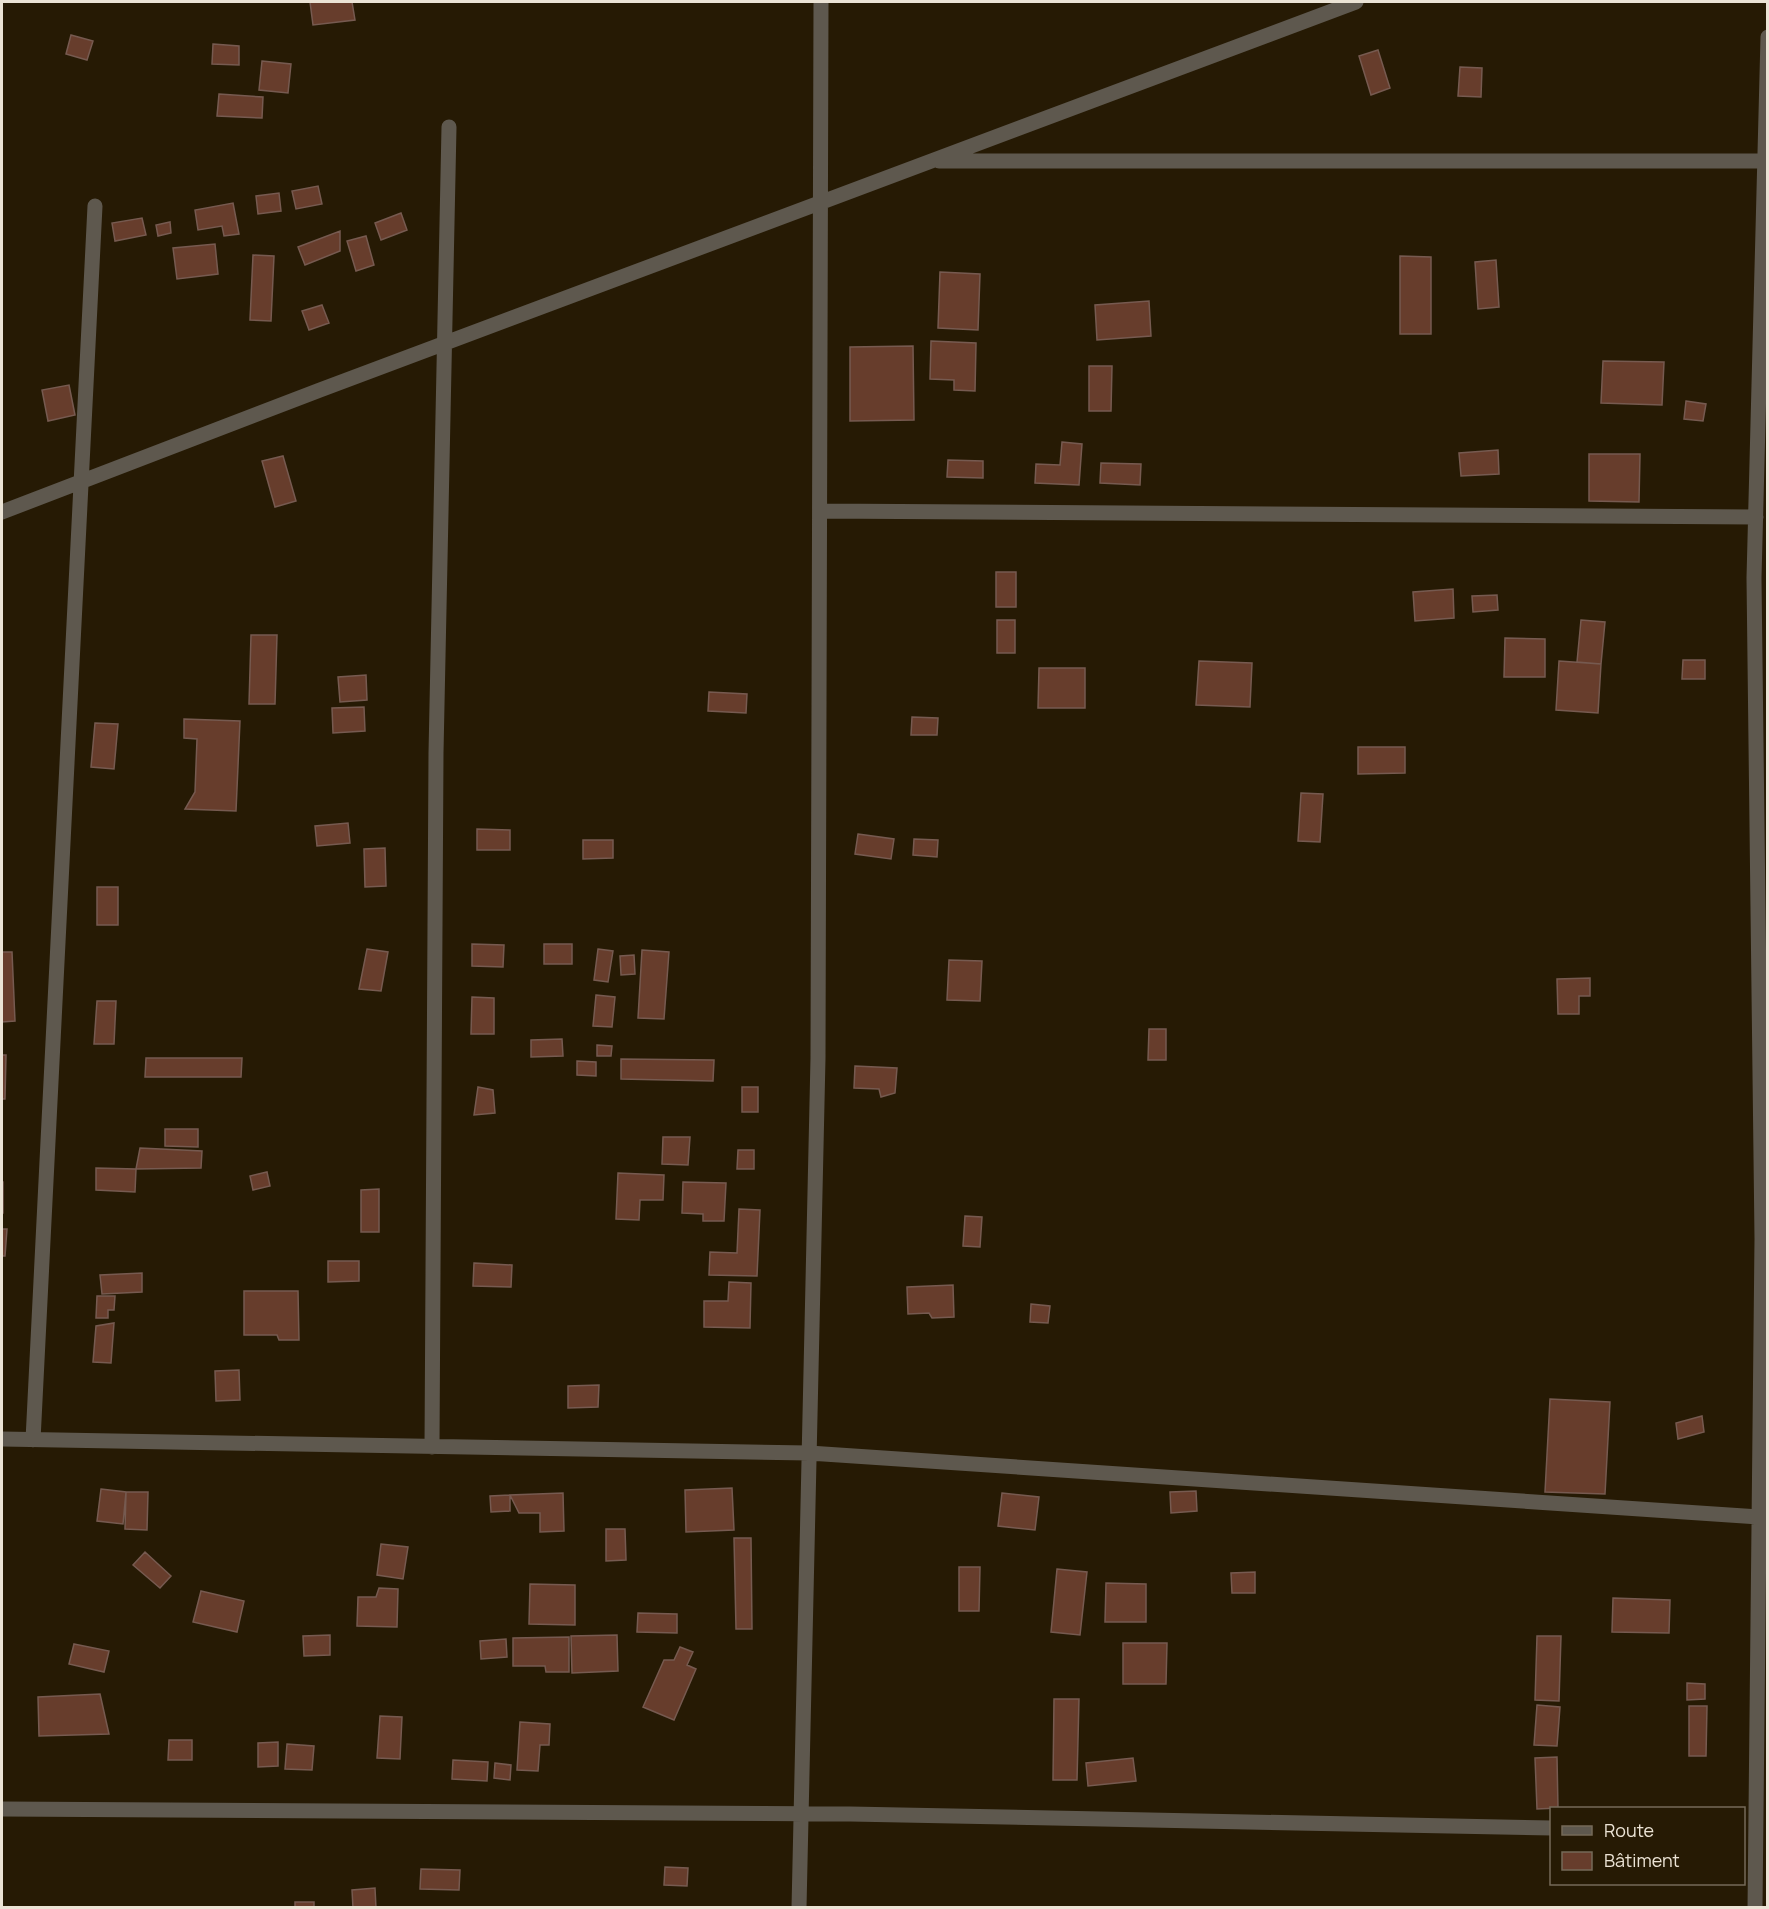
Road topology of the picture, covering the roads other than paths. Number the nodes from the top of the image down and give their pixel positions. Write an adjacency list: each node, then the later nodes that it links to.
1 (821, 2): 7 (street)
2 (1356, 2): 5 (street)
3 (1767, 37): 6 (street)
4 (449, 127): 9 (street)
5 (930, 161): 6 (street); 7 (street)
6 (1764, 161): 13 (street)
7 (821, 202): 9 (street); 11 (street)
8 (95, 206): 10 (street)
9 (445, 343): 10 (street); 18 (street)
10 (80, 482): 12 (street); 17 (street)
11 (820, 511): 13 (street); 19 (street)
12 (2, 512)
13 (1756, 517): 14 (street)
14 (1761, 576): 15 (street)
15 (1765, 1239): 20 (street)
16 (2, 1439): 17 (street)
17 (33, 1440): 18 (street)
18 (432, 1447): 19 (street)
19 (809, 1453): 20 (street); 23 (street)
20 (1759, 1517): 21 (street)
21 (1763, 1660): 25 (street)
22 (2, 1809): 23 (street)
23 (801, 1814): 24 (street); 26 (street)
24 (1550, 1828)
25 (1750, 1831): 27 (street)
26 (799, 1908)
27 (1755, 1908)

